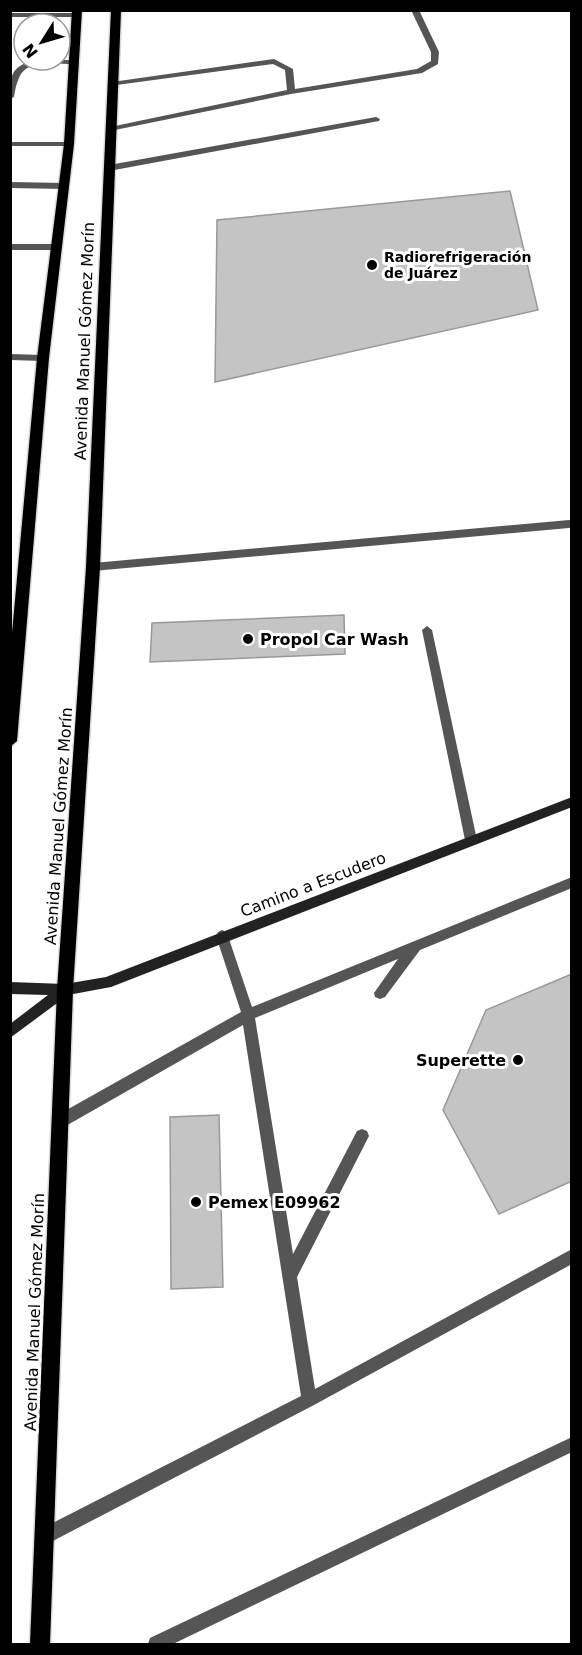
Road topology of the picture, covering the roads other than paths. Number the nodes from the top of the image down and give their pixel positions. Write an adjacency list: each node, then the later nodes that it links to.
1 (116, 10): 6 (main road, Avenida Manuel Gómez Morín)
2 (415, 10): 7 (street)
3 (77, 13): 4 (street); 5 (main road, Avenida Manuel Gómez Morín)
4 (10, 15)
5 (73, 62): 8 (street); 12 (main road, Avenida Manuel Gómez Morín)
6 (112, 84): 7 (street); 10 (main road, Avenida Manuel Gómez Morín)
7 (291, 92): 10 (street)
8 (10, 97)
9 (376, 119): 13 (street)
10 (110, 129): 13 (main road, Avenida Manuel Gómez Morín)
11 (10, 144): 12 (street)
12 (69, 144): 15 (main road, Avenida Manuel Gómez Morín)
13 (109, 168): 21 (main road, Avenida Manuel Gómez Morín)
14 (10, 185): 15 (street)
15 (65, 186): 17 (main road, Avenida Manuel Gómez Morín)
16 (10, 247): 17 (street)
17 (58, 247): 19 (main road, Avenida Manuel Gómez Morín)
18 (10, 357): 19 (street)
19 (43, 358): 23 (main road, Avenida Manuel Gómez Morín)
20 (569, 524): 21 (street)
21 (93, 567): 30 (main road, Avenida Manuel Gómez Morín)
22 (427, 630): 25 (street)
23 (10, 741)
24 (572, 802): 25 (street, Camino a Escudero)
25 (471, 840): 27 (street, Camino a Escudero)
26 (572, 882): 28 (street)
27 (222, 936): 30 (street, Camino a Escudero); 32 (street)
28 (416, 946): 31 (street); 32 (street)
29 (10, 988): 30 (street, Camino a Escudero)
30 (65, 990): 33 (street, Camino a Escudero); 34 (main road, Avenida Manuel Gómez Morín)
31 (380, 993)
32 (248, 1015): 34 (street); 37 (street)
33 (10, 1032)
34 (60, 1122): 40 (main road, Avenida Manuel Gómez Morín)
35 (362, 1136): 37 (street)
36 (572, 1256): 38 (street)
37 (290, 1275): 38 (street)
38 (309, 1400): 40 (street)
39 (572, 1444): 41 (street)
40 (43, 1537): 42 (main road, Avenida Manuel Gómez Morín)
41 (164, 1642)
42 (40, 1644)

